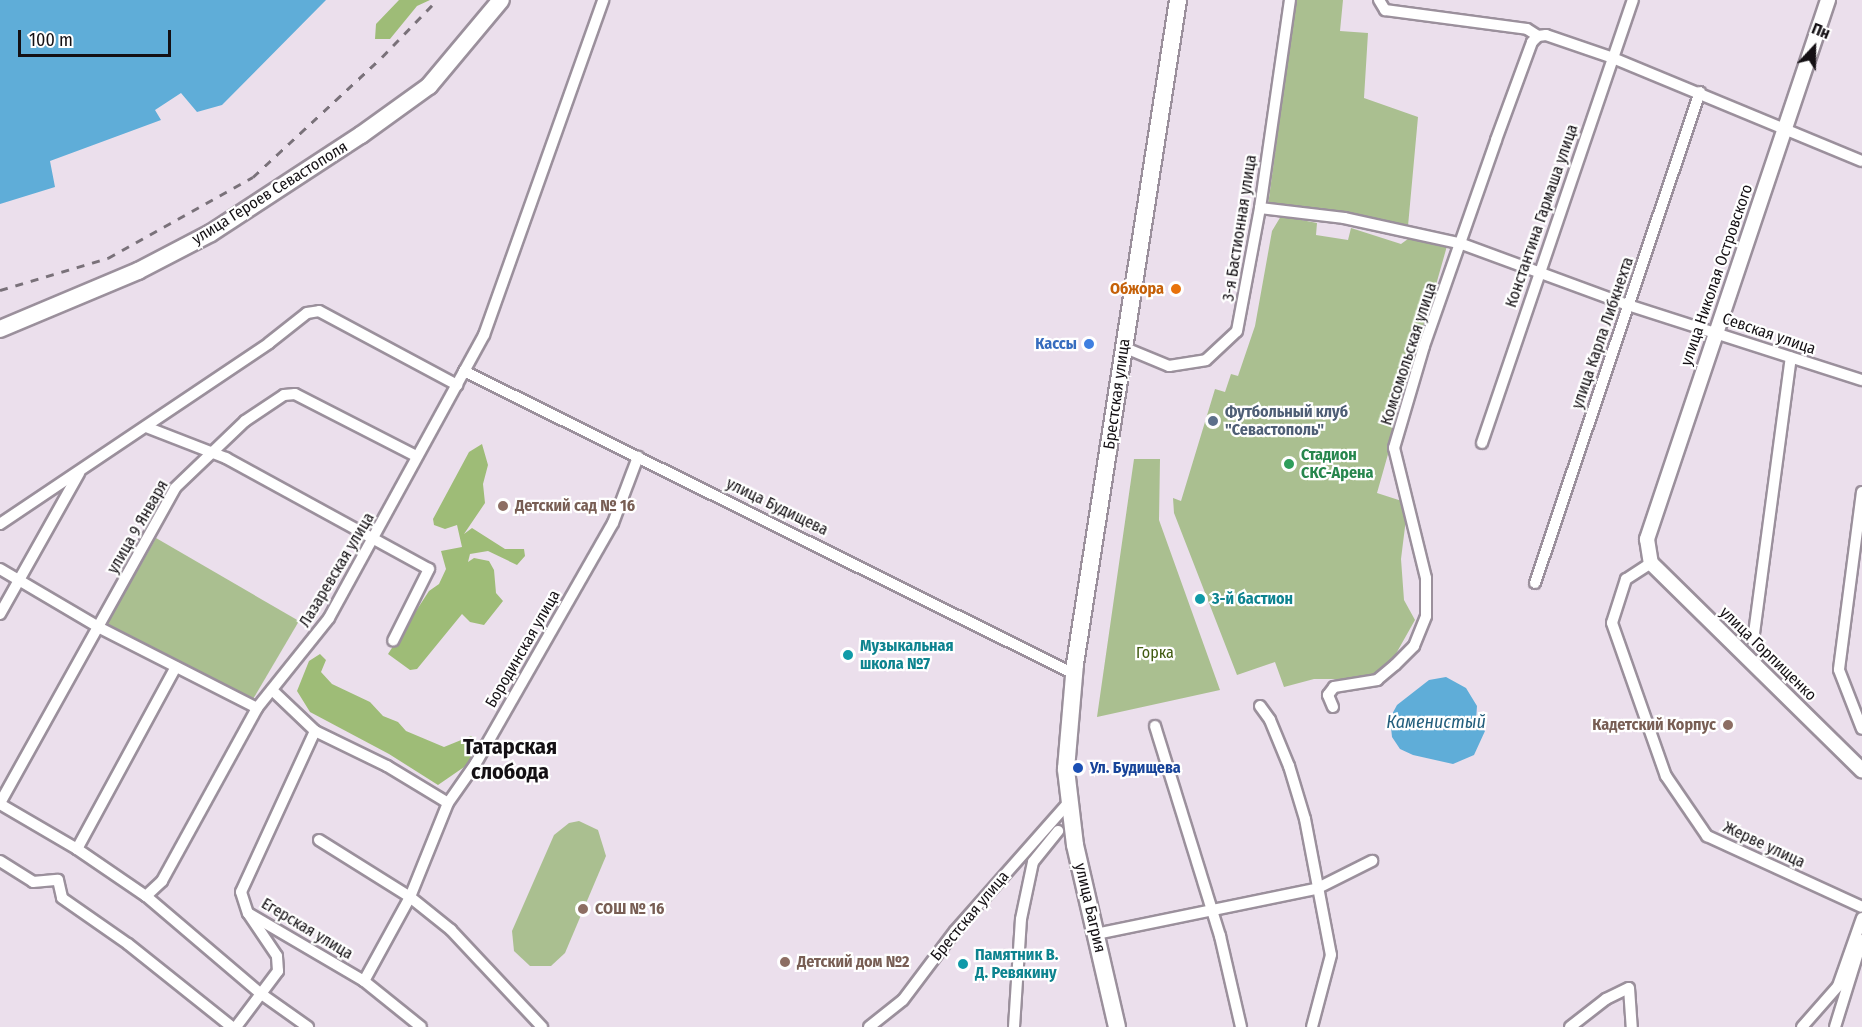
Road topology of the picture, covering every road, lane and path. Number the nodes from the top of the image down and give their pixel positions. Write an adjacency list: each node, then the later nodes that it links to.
1 (501, 0): 17 (main road, улица Героев Севастополя)
2 (603, 0): 21 (street, Лазаревская улица)
3 (1178, 0): 19 (main road, Брестская улица)
4 (1290, 0): 13 (street, 3-я Бастионная улица)
5 (1379, 0): 8 (street)
6 (1633, 0): 9 (street, Константина Гармаша улица)
7 (1828, 0): 11 (main road, улица Николая Островского)
8 (1538, 36): 9 (street); 14 (street, Комсомольская улица)
9 (1613, 58): 10 (street); 15 (street, Константина Гармаша улица)
10 (1700, 92): 11 (street); 16 (street, улица Карла Либкнехта)
11 (1786, 127): 12 (street); 18 (main road, улица Николая Островского)
12 (1862, 161)
13 (1260, 208): 14 (street, Севская улица); 19 (street, 3-я Бастионная улица)
14 (1462, 244): 15 (street, Севская улица); 45 (street, Комсомольская улица)
15 (1539, 271): 16 (street, Севская улица); 25 (street, Константина Гармаша улица)
16 (1628, 305): 18 (street, Севская улица); 36 (street, улица Карла Либкнехта)
17 (0, 329)
18 (1715, 331): 20 (street, Севская улица); 33 (main road, улица Николая Островского)
19 (1123, 347): 42 (main road, Брестская улица)
20 (1791, 358): 22 (street, Севская улица); 40 (street)
21 (464, 371): 23 (street, Лазаревская улица); 28 (street, улица Будищева)
22 (1862, 380)
23 (457, 385): 24 (street); 27 (street, Лазаревская улица)
24 (146, 427): 26 (street); 29 (street)
25 (1482, 443)
26 (209, 453): 27 (street, улица 9 Января); 32 (street); 38 (street, улица 9 Января)
27 (416, 456): 32 (street, Лазаревская улица)
28 (638, 457): 42 (street, улица Будищева); 53 (street, Бородинская улица)
29 (81, 468): 31 (street); 35 (street)
30 (1862, 492): 48 (street)
31 (0, 524)
32 (375, 537): 39 (street); 43 (street, Лазаревская улица)
33 (1651, 563): 50 (main road, улица Горпищенко); 62 (street, Жерве улица)
34 (0, 569): 35 (street)
35 (19, 579): 37 (street); 38 (street)
36 (1535, 583)
37 (0, 614)
38 (100, 628): 41 (street); 52 (street, улица 9 Января)
39 (393, 641)
40 (1753, 641)
41 (176, 666): 46 (street); 56 (street)
42 (1074, 674): 51 (main road, Брестская улица)
43 (272, 690): 46 (street, Лазаревская улица); 49 (street)
44 (1260, 706): 59 (street)
45 (1332, 707)
46 (257, 708): 60 (street, Лазаревская улица)
47 (1155, 726): 63 (street)
48 (1862, 729)
49 (315, 731): 53 (street); 64 (street, Егерская улица)
50 (1862, 770)
51 (1068, 795): 66 (main road, улица Багрия); 74 (street, Брестская улица)
52 (0, 803): 56 (street)
53 (448, 803): 61 (street, Бородинская улица)
54 (1058, 831): 75 (street)
55 (319, 840): 61 (street)
56 (77, 849): 60 (street)
57 (0, 861): 70 (street)
58 (1372, 861): 59 (street)
59 (1316, 889): 63 (street); 78 (street)
60 (146, 896): 69 (street)
61 (410, 897): 68 (street, Бородинская улица); 73 (street)
62 (1862, 907)
63 (1210, 910): 66 (street); 77 (street)
64 (248, 913): 68 (street, Егерская улица); 69 (street)
65 (1862, 918): 81 (street)
66 (1096, 934): 76 (main road, улица Багрия)
67 (1862, 940): 82 (street)
68 (364, 981): 72 (street, Егерская улица)
69 (260, 993): 70 (street); 71 (street)
70 (234, 1027)
71 (308, 1027)
72 (421, 1027)
73 (542, 1027)
74 (869, 1027)
75 (1014, 1027)
76 (1117, 1027)
77 (1241, 1027)
78 (1312, 1027)
79 (1570, 1027): 80 (street)
80 (1632, 1027)
81 (1802, 1027)
82 (1835, 1027)

